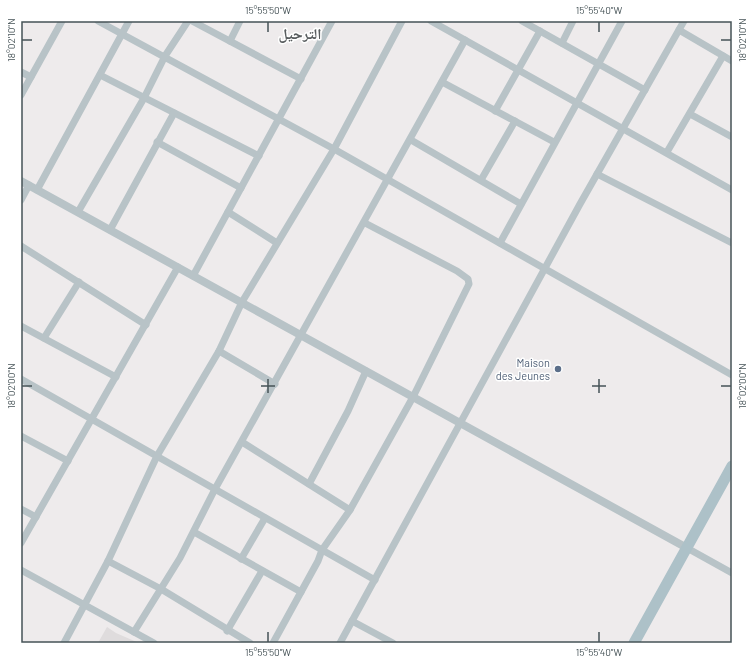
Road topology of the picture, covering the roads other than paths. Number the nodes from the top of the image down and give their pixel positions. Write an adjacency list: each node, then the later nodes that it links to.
1 (62, 21): 27 (street)
2 (98, 21): 16 (street)
3 (130, 21): 16 (street)
4 (188, 21): 20 (street)
5 (192, 21): 18 (street)
6 (240, 21): 18 (street)
7 (402, 21): 44 (street)
8 (431, 21): 17 (street)
9 (522, 21): 15 (street)
10 (573, 21): 19 (street)
11 (622, 21): 23 (street)
12 (684, 21): 14 (street)
13 (330, 22): 28 (street)
14 (679, 30): 21 (street); 30 (street)
15 (540, 31): 19 (street); 24 (street)
16 (122, 34): 20 (street); 26 (street)
17 (465, 40): 24 (street); 29 (street)
18 (230, 41): 28 (street)
19 (562, 43): 23 (street)
20 (164, 56): 32 (street); 37 (street)
21 (723, 56): 22 (street); 36 (street)
22 (732, 61)
23 (599, 64): 30 (street); 33 (street)
24 (518, 69): 33 (street); 34 (street)
25 (21, 72): 27 (street)
26 (100, 75): 32 (street); 51 (street)
27 (31, 77): 31 (street)
28 (301, 79): 37 (street)
29 (442, 82): 34 (street); 41 (street)
30 (645, 90): 39 (street)
31 (21, 95)
32 (144, 98): 35 (street); 56 (street)
33 (578, 102): 39 (street); 43 (street)
34 (495, 111): 38 (street)
35 (174, 113): 42 (street); 46 (street)
36 (690, 114): 40 (street); 45 (street)
37 (279, 119): 44 (street); 46 (street)
38 (515, 121): 43 (street); 49 (street)
39 (624, 128): 45 (street); 47 (street)
40 (732, 137)
41 (411, 140): 48 (street); 49 (street)
42 (158, 142): 52 (street); 59 (street)
43 (554, 142): 55 (street)
44 (334, 149): 48 (street); 60 (street)
45 (667, 152): 53 (street)
46 (259, 156): 52 (street)
47 (597, 174): 62 (street); 65 (street)
48 (389, 180): 58 (street); 61 (street)
49 (481, 180): 55 (street)
50 (21, 181): 51 (street)
51 (33, 188): 54 (street); 56 (street)
52 (241, 188): 57 (street)
53 (732, 190)
54 (21, 200)
55 (521, 204): 61 (street)
56 (78, 212): 59 (street)
57 (228, 212): 60 (street); 66 (street)
58 (364, 223): 71 (street); 79 (street)
59 (110, 230): 64 (street)
60 (277, 243): 68 (street)
61 (500, 243): 65 (street)
62 (732, 243)
63 (21, 246): 67 (street)
64 (178, 267): 66 (street); 69 (street)
65 (545, 268): 75 (street); 81 (street)
66 (193, 276): 68 (street)
67 (79, 282): 69 (street); 72 (street)
68 (242, 302): 71 (street); 73 (street)
69 (146, 325): 76 (street)
70 (21, 326): 72 (street)
71 (302, 336): 74 (street); 78 (street)
72 (44, 338): 76 (street)
73 (219, 351): 78 (street); 84 (street)
74 (366, 371): 79 (street); 87 (street)
75 (732, 375)
76 (116, 377): 80 (street)
77 (21, 379): 80 (street)
78 (275, 384): 83 (street)
79 (413, 397): 81 (street); 90 (street)
80 (92, 420): 84 (street); 85 (street)
81 (461, 423): 95 (street); 102 (street)
82 (21, 436): 85 (street)
83 (242, 442): 87 (street); 88 (street)
84 (157, 456): 88 (street); 98 (street)
85 (68, 461): 91 (street)
86 (732, 466): 95 (main road)
87 (309, 484): 90 (street)
88 (215, 489): 92 (street); 93 (street)
89 (21, 509): 91 (street)
90 (350, 510): 96 (street)
91 (36, 517): 94 (street)
92 (265, 518): 96 (street); 97 (street)
93 (194, 532): 97 (street); 103 (street)
94 (21, 543)
95 (687, 548): 101 (street); 115 (main road)
96 (322, 550): 102 (street); 104 (street)
97 (242, 559): 100 (street)
98 (108, 561): 103 (street); 105 (street)
99 (21, 570): 105 (street)
100 (262, 571): 104 (street); 107 (street)
101 (732, 573)
102 (375, 580): 106 (street)
103 (161, 589): 107 (street); 108 (street)
104 (301, 592): 112 (street)
105 (85, 606): 108 (street); 109 (street)
106 (352, 621): 113 (street); 114 (street)
107 (227, 631): 111 (street)
108 (134, 632): 110 (street)
109 (64, 643)
110 (154, 643)
111 (250, 643)
112 (273, 643)
113 (340, 643)
114 (393, 643)
115 (634, 643)

